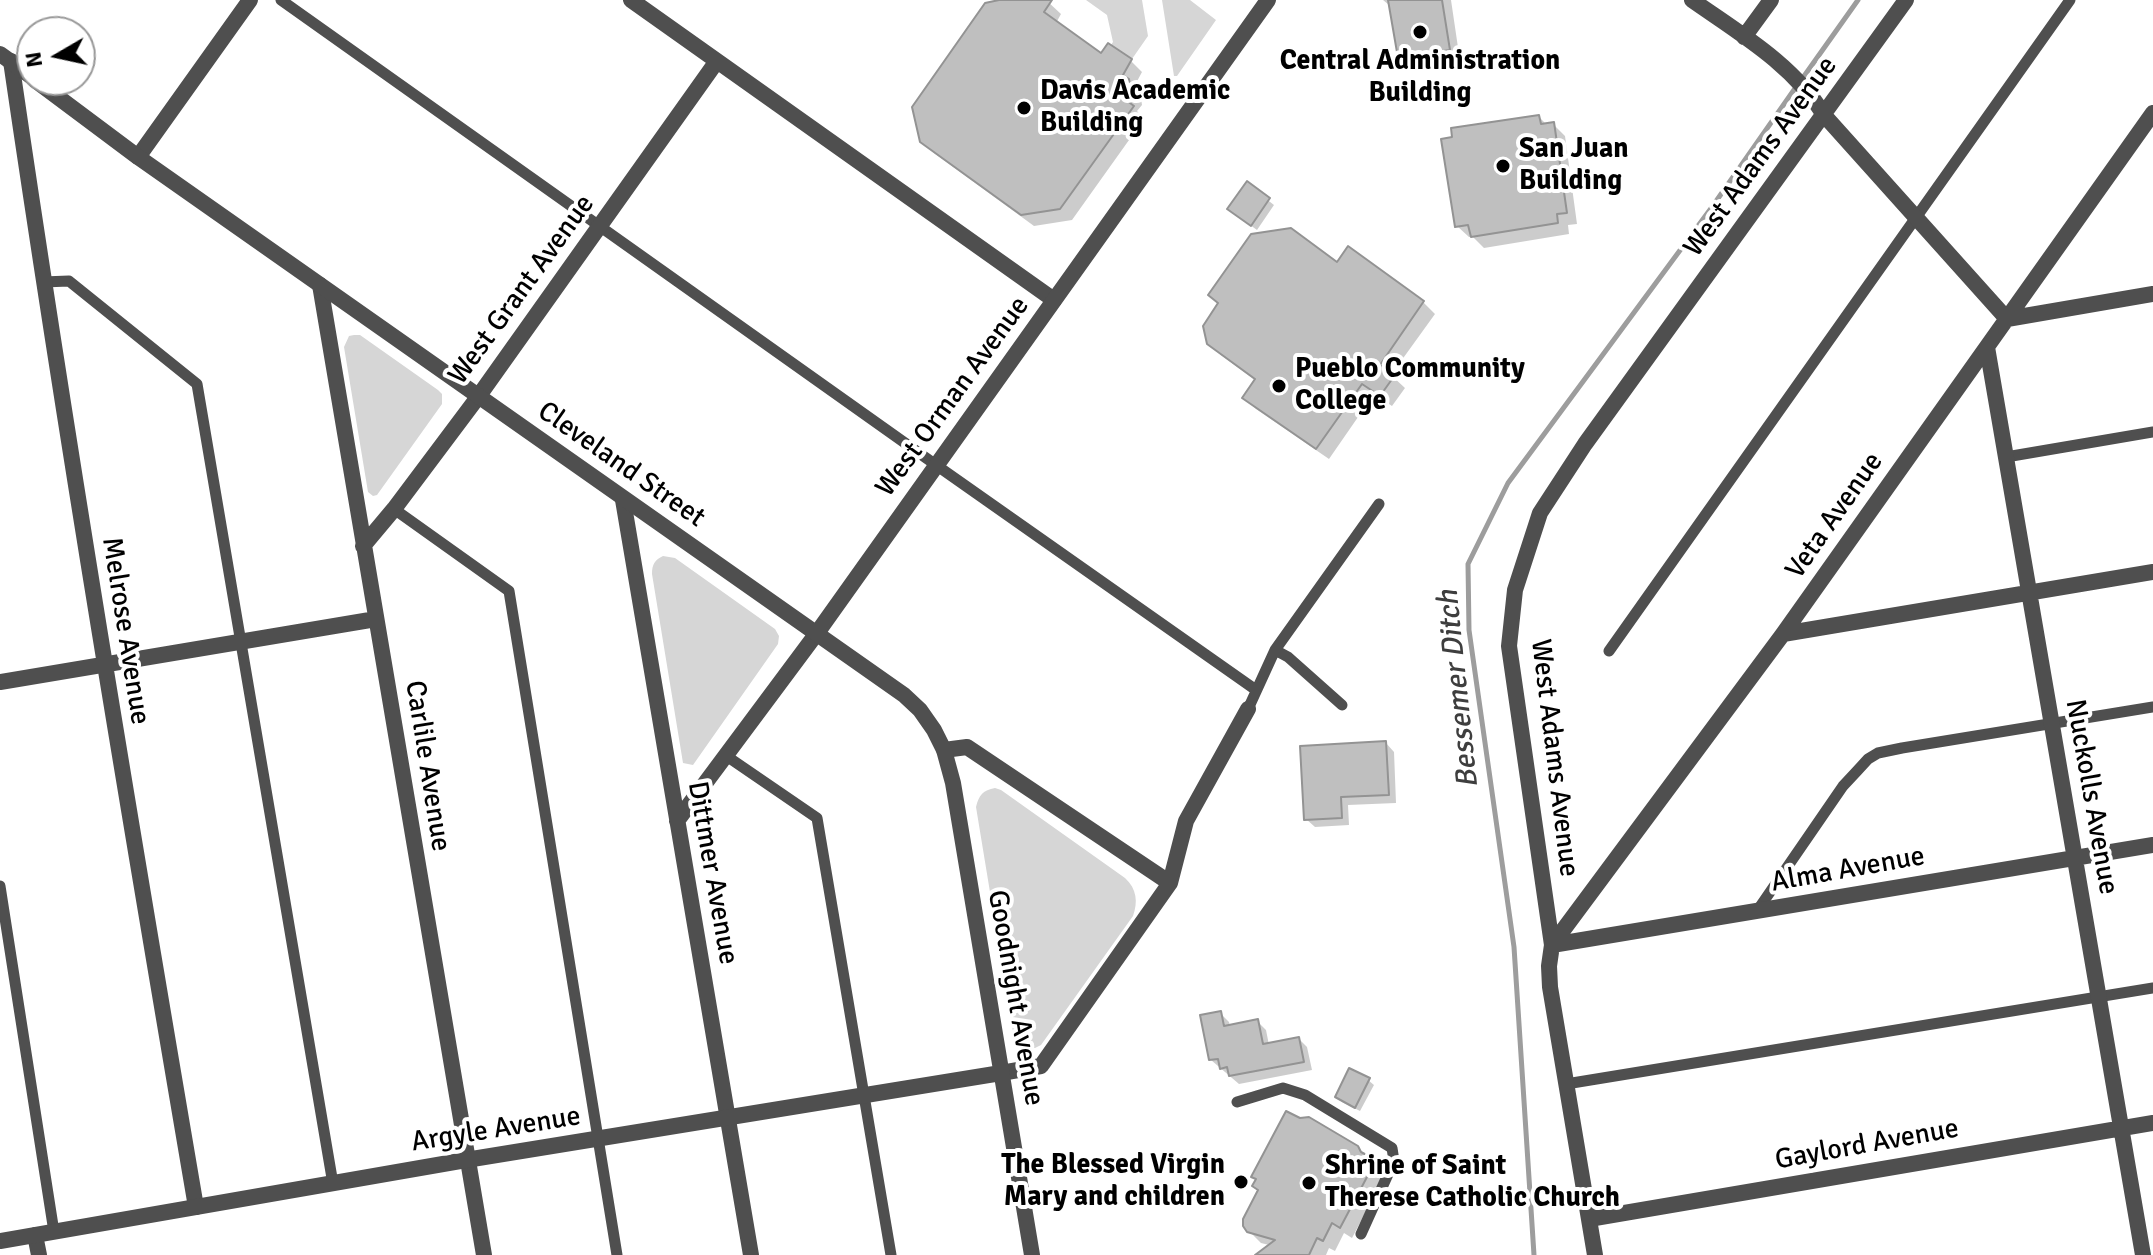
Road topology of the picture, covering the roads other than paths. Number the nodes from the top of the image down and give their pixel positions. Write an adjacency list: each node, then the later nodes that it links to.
1 (250, 0): 15 (street)
2 (281, 0): 17 (lane)
3 (631, 0): 11 (street)
4 (1268, 0): 21 (street, West Orman Avenue)
5 (1692, 0): 9 (street)
6 (1771, 0): 9 (street)
7 (1906, 0): 14 (street, West Adams Avenue)
8 (2070, 0): 16 (lane)
9 (1744, 37): 14 (street)
10 (5, 58): 18 (street, Melrose Avenue)
11 (717, 61): 17 (street, West Grant Avenue); 21 (street)
12 (57, 96): 15 (street, Cleveland Street)
13 (2153, 113): 22 (street, Veta Avenue)
14 (1824, 115): 16 (street); 55 (street, West Adams Avenue)
15 (138, 157): 19 (street, Cleveland Street)
16 (1915, 217): 22 (street); 39 (lane)
17 (600, 226): 24 (street, West Grant Avenue); 27 (lane)
18 (43, 282): 37 (lane); 40 (street, Melrose Avenue)
19 (320, 285): 24 (street, Cleveland Street); 31 (street, Carlile Avenue)
20 (2153, 294): 22 (street)
21 (1054, 300): 27 (street, West Orman Avenue)
22 (2007, 319): 23 (street, Veta Avenue)
23 (1987, 347): 26 (street, Nuckolls Avenue); 36 (street, Veta Avenue)
24 (478, 397): 28 (street, Cleveland Street); 30 (street, West Grant Avenue)
25 (2153, 432): 26 (lane)
26 (2006, 457): 33 (street, Nuckolls Avenue)
27 (936, 465): 35 (street, West Orman Avenue); 42 (lane)
28 (623, 500): 35 (street, Cleveland Street); 49 (street, Dittmer Avenue)
29 (1379, 504): 38 (lane)
30 (394, 509): 31 (street, West Grant Avenue); 65 (lane)
31 (363, 546): 34 (street, Carlile Avenue)
32 (2153, 572): 33 (street)
33 (2030, 593): 36 (street); 46 (street, Nuckolls Avenue)
34 (376, 619): 37 (street); 66 (street, Carlile Avenue)
35 (817, 633): 47 (street, Cleveland Street); 48 (street, West Orman Avenue)
36 (1783, 634): 55 (street, Veta Avenue)
37 (242, 642): 40 (street); 67 (lane)
38 (1275, 650): 42 (lane); 43 (lane)
39 (1609, 651)
40 (104, 665): 41 (street); 68 (street, Melrose Avenue)
41 (0, 682)
42 (1256, 690): 45 (lane)
43 (1342, 705)
44 (2153, 707): 46 (lane)
45 (1248, 709): 52 (street)
46 (2052, 723): 51 (street, Nuckolls Avenue); 54 (lane)
47 (944, 750): 52 (street); 58 (street, Goodnight Avenue)
48 (725, 755): 49 (street, West Orman Avenue); 60 (lane)
49 (677, 821): 62 (street, Dittmer Avenue)
50 (2153, 845): 51 (street, Alma Avenue)
51 (2075, 858): 54 (street, Alma Avenue); 57 (street, Nuckolls Avenue)
52 (1170, 883): 58 (street)
53 (0, 886): 70 (lane)
54 (1757, 911): 55 (street, Alma Avenue)
55 (1552, 945): 59 (street, West Adams Avenue)
56 (2153, 988): 57 (lane)
57 (2099, 997): 59 (lane); 64 (street, Nuckolls Avenue)
58 (1001, 1073): 60 (street, Argyle Avenue); 79 (street, Goodnight Avenue)
59 (1566, 1084): 69 (street, West Adams Avenue)
60 (864, 1096): 62 (street, Argyle Avenue); 78 (lane)
61 (1237, 1102): 71 (lane)
62 (727, 1119): 65 (street, Argyle Avenue); 77 (street, Dittmer Avenue)
63 (2153, 1123): 64 (street, Gaylord Avenue)
64 (2122, 1128): 69 (street, Gaylord Avenue); 81 (street, Nuckolls Avenue)
65 (597, 1139): 66 (street, Argyle Avenue); 76 (lane)
66 (466, 1160): 67 (street, Argyle Avenue); 75 (street, Carlile Avenue)
67 (333, 1184): 68 (street, Argyle Avenue)
68 (196, 1207): 70 (street, Argyle Avenue)
69 (1589, 1219): 80 (street, West Adams Avenue)
70 (54, 1232): 72 (street, Argyle Avenue)
71 (1361, 1234)
72 (35, 1235): 73 (street, Argyle Avenue); 74 (street)
73 (0, 1241)
74 (39, 1255)
75 (484, 1255)
76 (617, 1255)
77 (751, 1255)
78 (891, 1255)
79 (1032, 1255)
80 (1595, 1255)
81 (2143, 1255)

